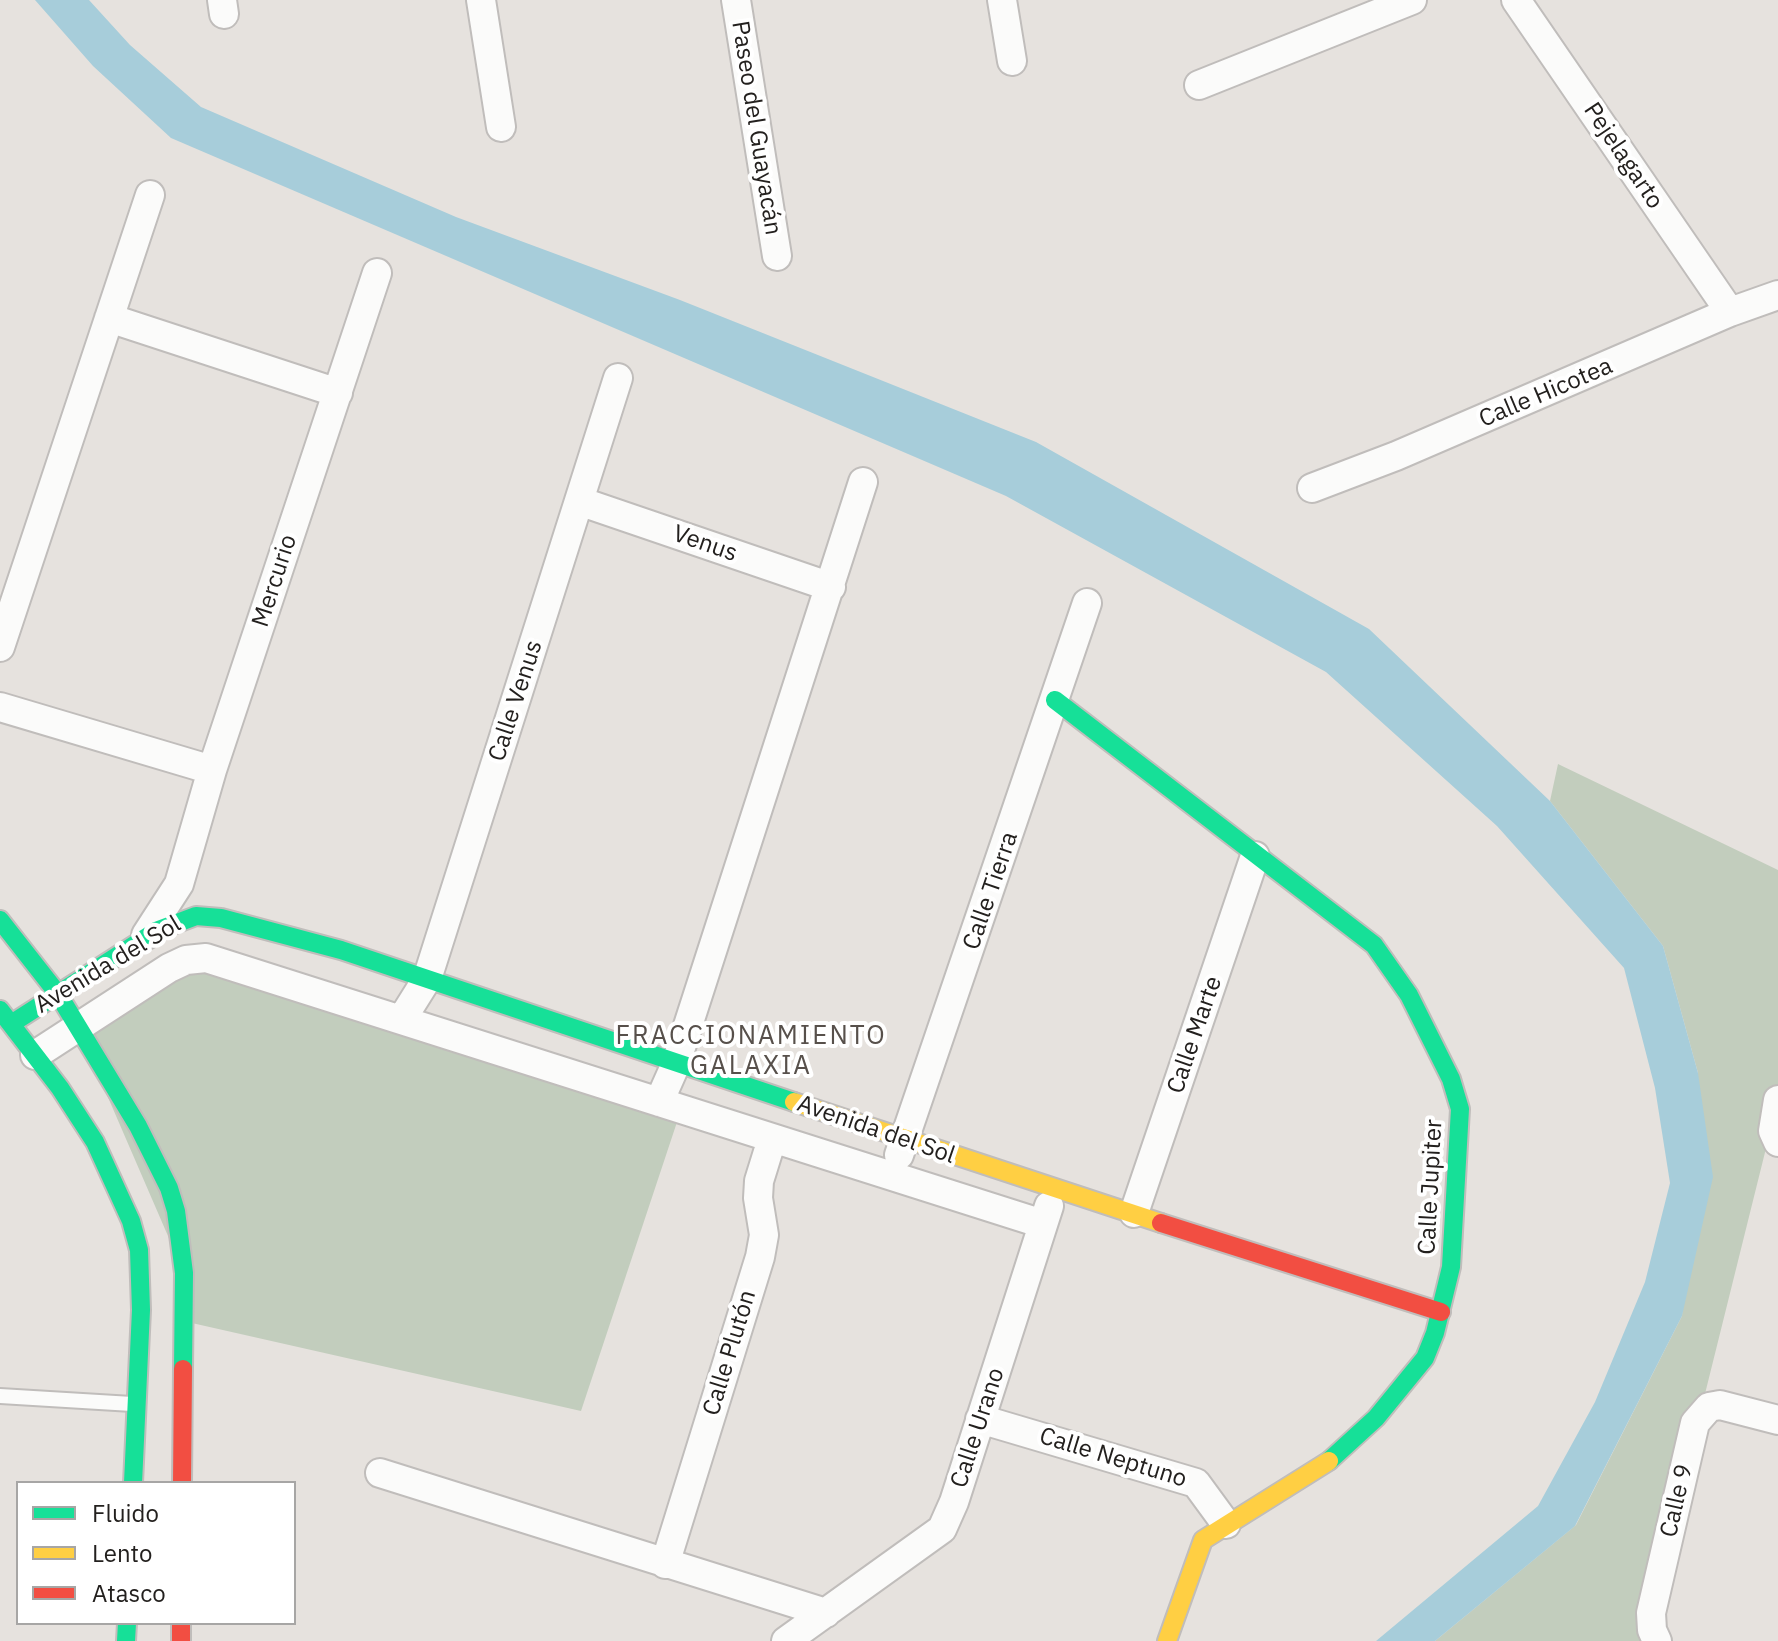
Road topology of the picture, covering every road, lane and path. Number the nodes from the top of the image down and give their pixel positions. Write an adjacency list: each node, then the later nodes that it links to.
1 (481, 0): 8 (street)
2 (736, 0): 10 (street, Paseo del Guayacán)
3 (1002, 0): 6 (street)
4 (1412, 0): 7 (street)
5 (1516, 0): 13 (street, Pejelagarto)
6 (1012, 61)
7 (1199, 85)
8 (501, 127)
9 (150, 195): 14 (street)
10 (777, 256)
11 (377, 273): 16 (street, Mercurio)
12 (1778, 295): 13 (street, Calle Hicotea)
13 (1730, 312): 18 (street, Calle Hicotea)
14 (109, 318): 16 (street); 22 (street)
15 (618, 378): 19 (street, Calle Venus)
16 (338, 393): 25 (street, Mercurio)
17 (863, 482): 20 (street)
18 (1312, 488)
19 (579, 501): 20 (street, Venus); 32 (street, Calle Venus)
20 (831, 587): 38 (street)
21 (1087, 603): 23 (street, Calle Tierra)
22 (0, 647)
23 (1055, 700): 26 (street, Calle Jupiter); 42 (street, Calle Tierra)
24 (0, 707): 25 (street)
25 (212, 770): 27 (street, Mercurio)
26 (1255, 856): 46 (street, Calle Marte); 48 (street, Calle Jupiter)
27 (179, 884): 28 (street); 30 (street, Mercurio)
28 (184, 918): 30 (street, Avenida del Sol); 31 (street); 32 (street, Avenida del Sol)
29 (0, 920): 33 (street)
30 (143, 939): 33 (street, Avenida del Sol)
31 (178, 964): 35 (street, Avenida del Sol); 36 (street, Avenida del Sol)
32 (427, 979): 35 (street, Calle Venus); 38 (street, Avenida del Sol)
33 (58, 994): 34 (street, Avenida del Sol); 36 (street)
34 (5, 1017): 37 (street)
35 (402, 1019): 39 (street, Avenida del Sol)
36 (78, 1028): 37 (street, Avenida del Sol); 55 (street)
37 (35, 1055): 50 (street)
38 (676, 1062): 39 (street); 42 (street, Avenida del Sol)
39 (659, 1102): 41 (street, Avenida del Sol)
40 (1777, 1103): 43 (street)
41 (772, 1139): 44 (street, Avenida del Sol); 57 (street, Calle Plutón)
42 (906, 1141): 44 (street, Calle Tierra); 45 (street, Avenida del Sol)
43 (1778, 1142)
44 (892, 1177): 47 (street, Avenida del Sol)
45 (1055, 1190): 46 (street, Avenida del Sol); 47 (street, Calle Urano)
46 (1134, 1213): 48 (street, Avenida del Sol)
47 (1043, 1224): 51 (street, Calle Urano)
48 (1441, 1312): 56 (street, Calle Jupiter)
49 (0, 1396): 50 (lane)
50 (137, 1405): 54 (street)
51 (980, 1419): 56 (street, Calle Neptuno); 58 (street, Calle Urano)
52 (1778, 1420): 61 (street, Calle 9)
53 (380, 1473): 57 (street)
54 (133, 1481)
55 (182, 1481)
56 (1226, 1524): 60 (street, Calle Jupiter)
57 (665, 1564): 58 (street)
58 (826, 1613): 59 (street, Calle Urano)
59 (786, 1641)
60 (1167, 1641)
61 (1657, 1641)

